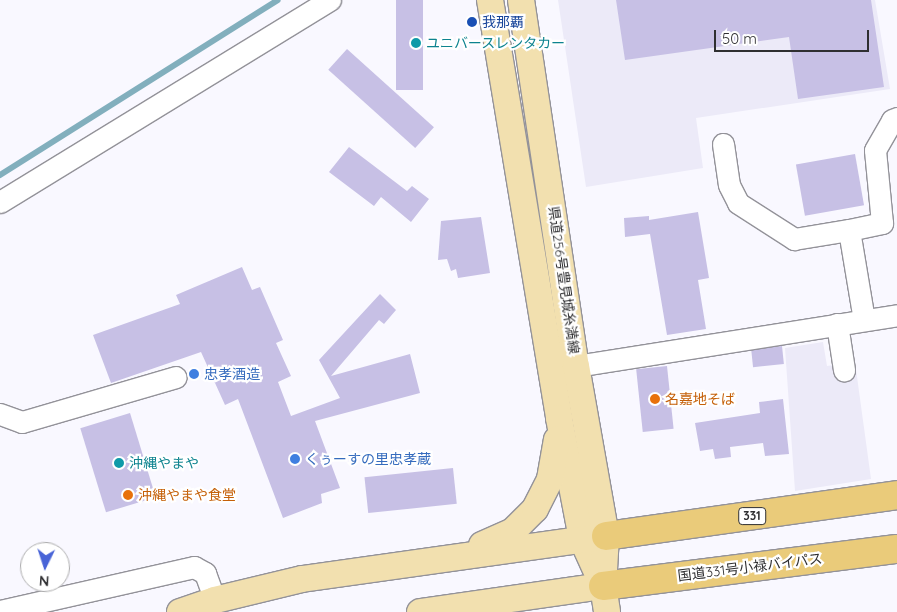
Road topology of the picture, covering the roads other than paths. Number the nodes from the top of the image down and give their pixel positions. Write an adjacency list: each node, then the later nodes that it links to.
1 (330, 0): 6 (street)
2 (490, 0): 15 (main road, 県道256号豊見城糸満線)
3 (521, 0): 11 (main road, 県道256号豊見城糸満線)
4 (897, 118): 7 (street)
5 (723, 144): 7 (street)
6 (0, 202)
7 (849, 230): 9 (street)
8 (897, 315): 9 (street)
9 (864, 320): 10 (street)
10 (837, 324): 11 (street); 12 (street)
11 (576, 366): 17 (main road, 県道256号豊見城糸満線)
12 (844, 370)
13 (176, 377): 14 (street)
14 (0, 414)
15 (559, 418): 17 (main road, 県道256号豊見城糸満線); 19 (main road)
16 (897, 495): 17 (highway, 331)
17 (594, 538): 19 (main road); 20 (main road)
18 (897, 549): 20 (highway, 国道331号小禄バイパス)
19 (433, 558): 21 (main road)
20 (603, 586): 24 (main road); 25 (main road)
21 (215, 600): 22 (street); 23 (main road)
22 (0, 611)
23 (180, 612)
24 (420, 612)
25 (607, 612)

